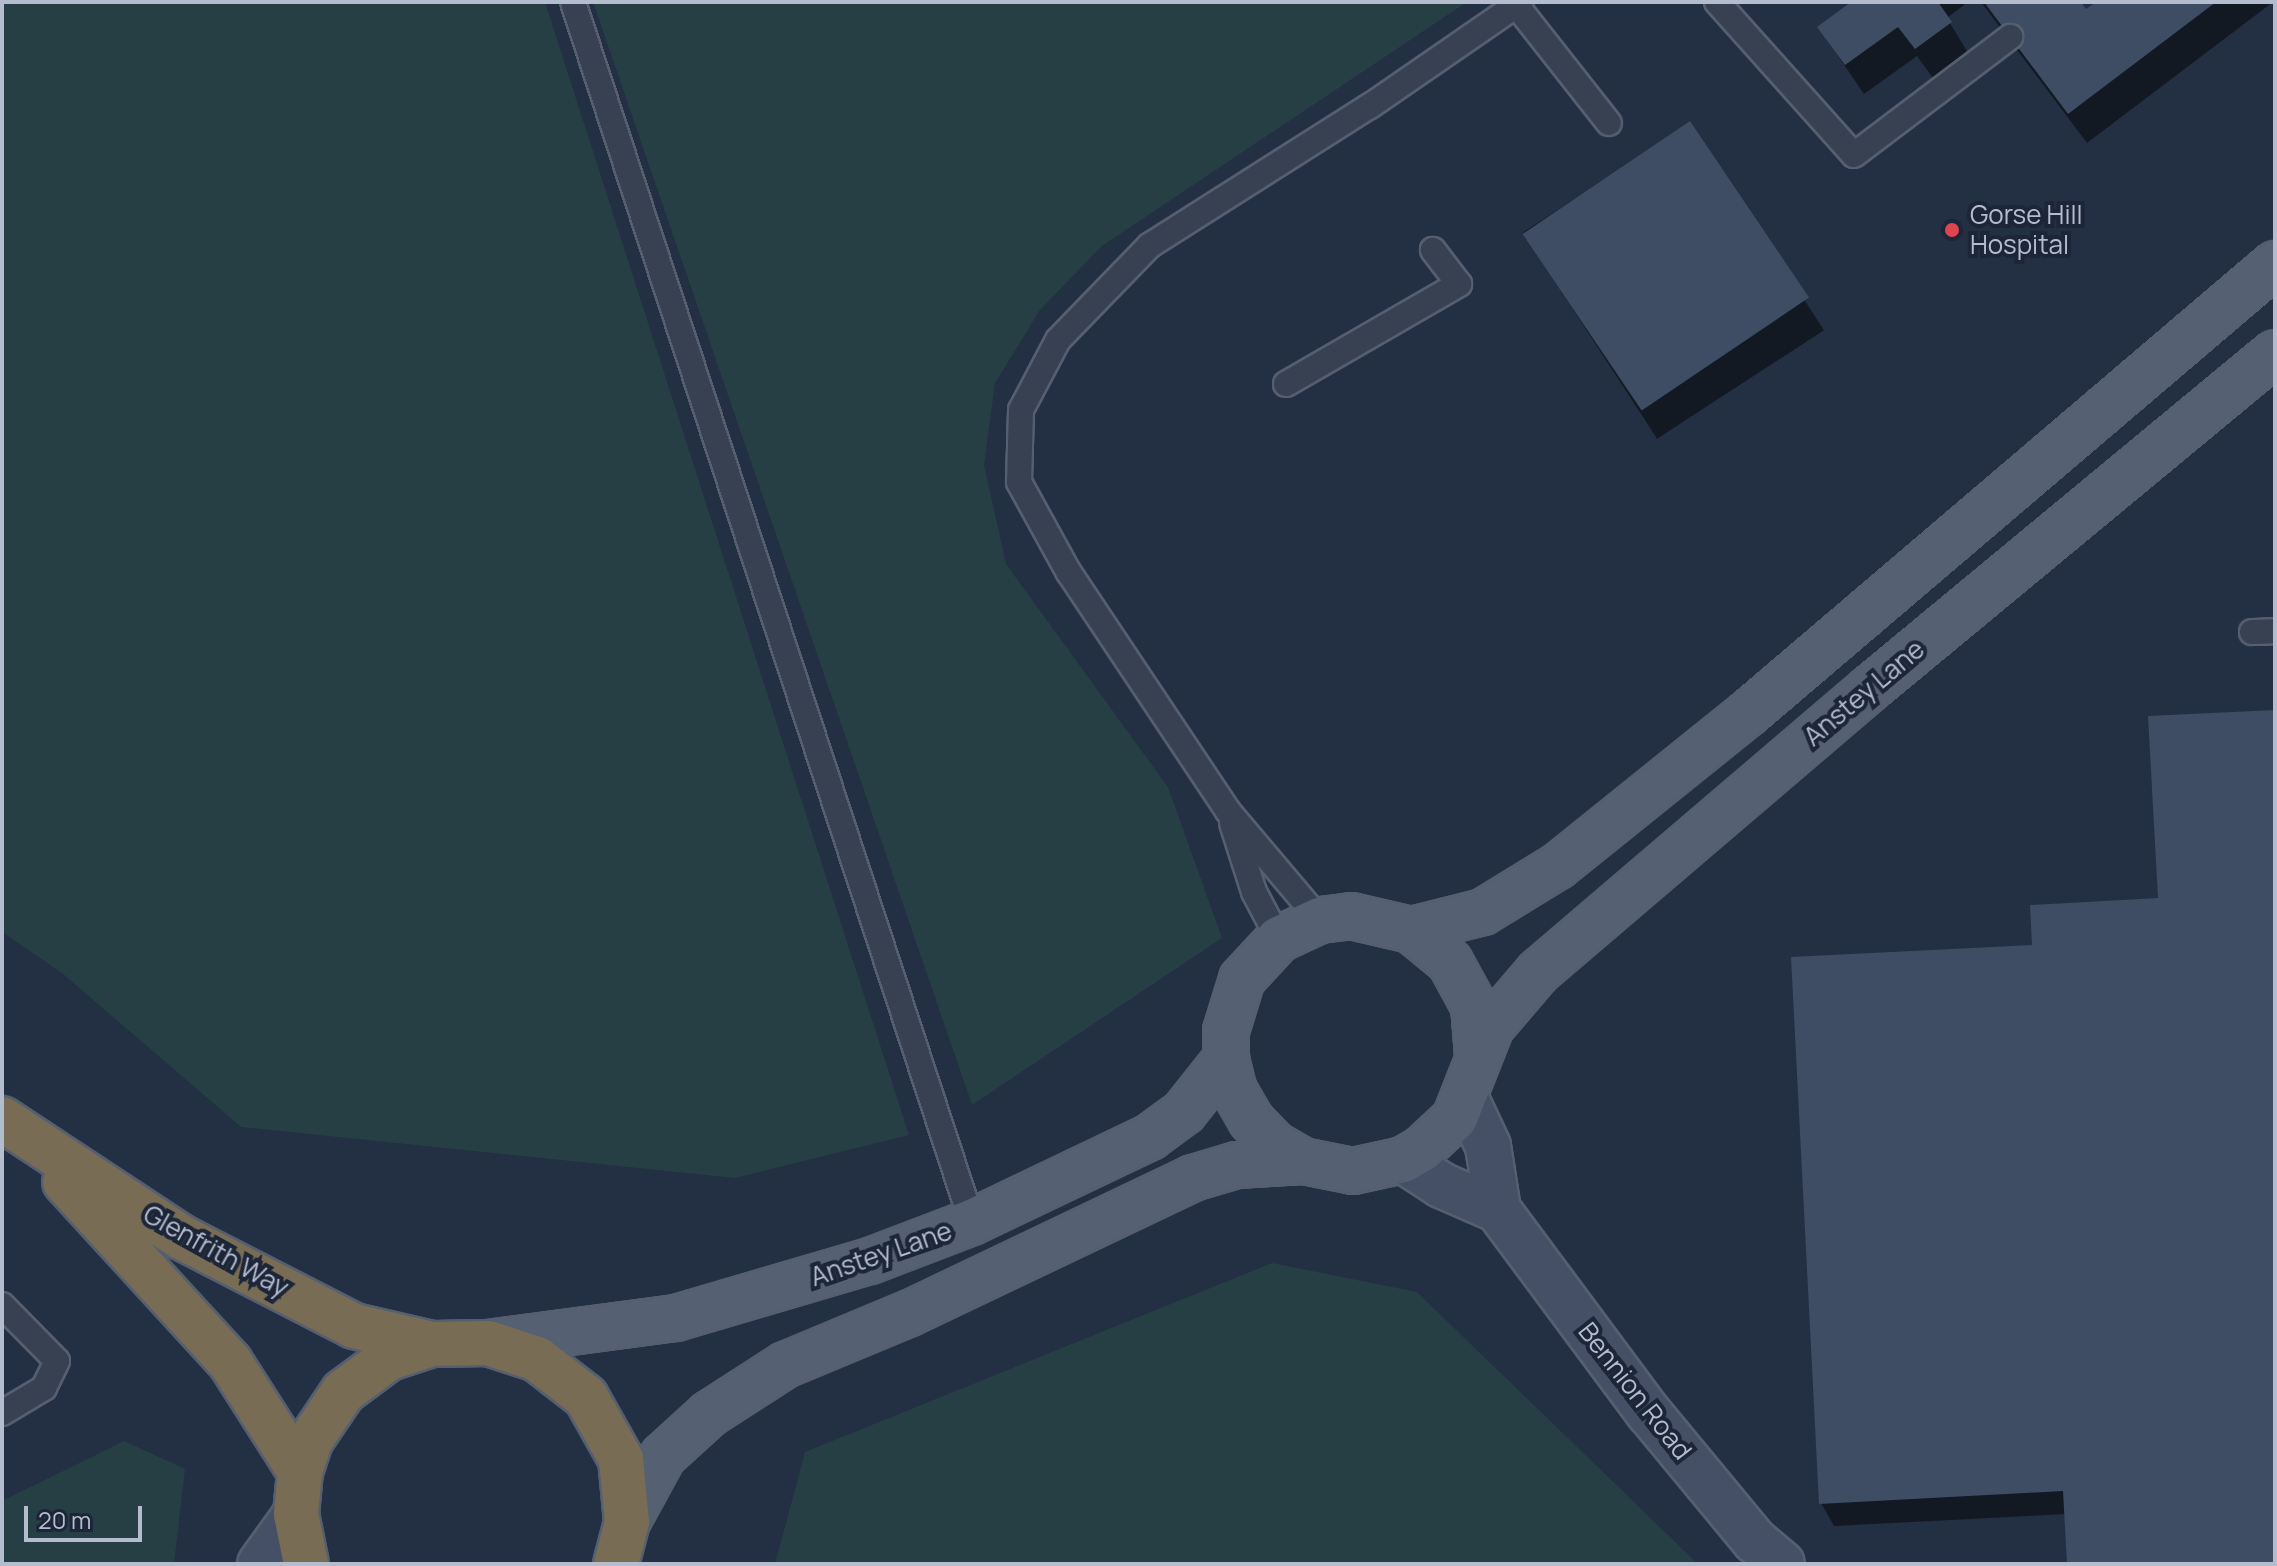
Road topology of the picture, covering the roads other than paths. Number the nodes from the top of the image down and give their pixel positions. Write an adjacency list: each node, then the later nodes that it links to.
1 (573, 2): 21 (lane)
2 (1717, 2): 4 (lane)
3 (1518, 4): 5 (lane); 10 (lane)
4 (2010, 37)
5 (1609, 123)
6 (1433, 250): 9 (lane)
7 (2275, 264): 12 (main road)
8 (2275, 353): 14 (main road, Anstey Lane)
9 (1286, 384)
10 (1228, 811): 11 (lane); 13 (lane)
11 (1320, 920): 12 (main road, Anstey Lane); 13 (main road, Anstey Lane)
12 (1411, 930): 14 (main road, Anstey Lane)
13 (1279, 939): 15 (main road, Anstey Lane)
14 (1478, 1056): 16 (main road, Anstey Lane)
15 (1226, 1059): 19 (main road, Anstey Lane); 21 (main road, Anstey Lane)
16 (1466, 1099): 18 (main road, Anstey Lane); 20 (street, Bennion Road)
17 (8, 1124): 24 (highway, Glenfrith Way); 26 (highway, Glenfrith Way)
18 (1403, 1160): 19 (main road, Anstey Lane); 20 (street, Bennion Road)
19 (1303, 1161): 27 (main road, Anstey Lane)
20 (1498, 1210): 30 (street, Bennion Road)
21 (972, 1222): 23 (main road, Anstey Lane)
22 (2, 1305): 25 (lane)
23 (488, 1343): 24 (highway); 27 (highway)
24 (432, 1344): 26 (highway)
25 (2, 1413)
26 (298, 1493): 28 (street); 29 (highway)
27 (621, 1552)
28 (260, 1564)
29 (306, 1564)
30 (1782, 1564)

